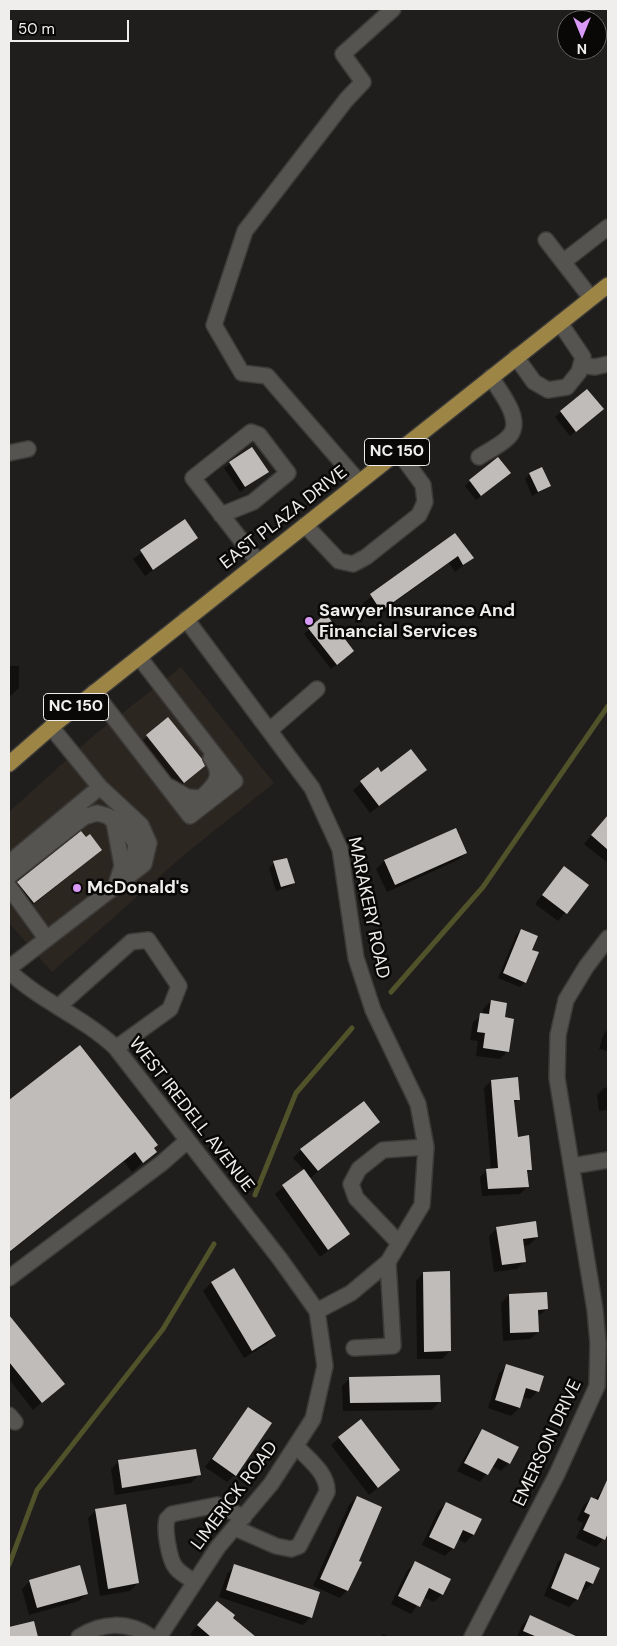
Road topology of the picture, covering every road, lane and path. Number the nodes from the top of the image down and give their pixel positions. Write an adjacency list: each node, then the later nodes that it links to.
1 (393, 9): 16 (street)
2 (608, 227): 4 (street)
3 (546, 240): 4 (street)
4 (563, 262): 6 (street)
5 (608, 285): 6 (main road, EAST PLAZA DRIVE / NC 150)
6 (591, 298): 7 (main road, EAST PLAZA DRIVE / NC 150)
7 (560, 323): 8 (main road, EAST PLAZA DRIVE / NC 150); 10 (street)
8 (516, 357): 10 (street); 11 (main road, EAST PLAZA DRIVE / NC 150)
9 (608, 364): 10 (street)
10 (581, 365)
11 (492, 377): 13 (main road, EAST PLAZA DRIVE / NC 150); 15 (street)
12 (28, 449): 14 (street)
13 (398, 451): 16 (main road, EAST PLAZA DRIVE / NC 150); 18 (street)
14 (9, 453)
15 (479, 457)
16 (358, 482): 18 (main road, EAST PLAZA DRIVE / NC 150)
17 (221, 515): 17 (street); 19 (street)
18 (306, 525): 19 (main road, EAST PLAZA DRIVE / NC 150)
19 (258, 562): 20 (main road, EAST PLAZA DRIVE / NC 150)
20 (186, 619): 21 (main road, EAST PLAZA DRIVE / NC 150); 25 (street, MARAKERY ROAD)
21 (139, 657): 23 (main road, EAST PLAZA DRIVE / NC 150); 23 (street)
22 (317, 689): 25 (street)
23 (94, 692): 24 (main road, EAST PLAZA DRIVE / NC 150)
24 (51, 727): 26 (main road, EAST PLAZA DRIVE / NC 150); 27 (street)
25 (270, 730): 38 (street, MARAKERY ROAD)
26 (9, 764)
27 (100, 787): 28 (street); 30 (street)
28 (9, 863)
29 (9, 876): 30 (street)
30 (116, 885): 32 (street)
31 (9, 887): 32 (street)
32 (46, 938): 34 (street)
33 (608, 938): 40 (street, EMERSON DRIVE)
34 (9, 970): 35 (street, WEST IREDELL AVENUE)
35 (58, 1007): 36 (street, WEST IREDELL AVENUE); 36 (street)
36 (116, 1048): 37 (street, WEST IREDELL AVENUE)
37 (187, 1141): 43 (street); 44 (street, WEST IREDELL AVENUE)
38 (426, 1147): 41 (street, MARAKERY ROAD); 41 (street)
39 (608, 1160): 40 (street)
40 (572, 1166): 46 (street, EMERSON DRIVE)
41 (399, 1243): 42 (street, MARAKERY ROAD)
42 (388, 1262): 44 (street, MARAKERY ROAD); 45 (street)
43 (9, 1278)
44 (317, 1311): 47 (street, LIMERICK ROAD)
45 (354, 1348)
46 (603, 1387): 53 (street, EMERSON DRIVE)
47 (296, 1446): 48 (street, LIMERICK ROAD); 48 (street)
48 (239, 1522): 49 (street, LIMERICK ROAD); 49 (street)
49 (195, 1582): 52 (street, LIMERICK ROAD)
50 (79, 1637): 51 (street)
51 (151, 1637)
52 (159, 1637)
53 (472, 1637)

